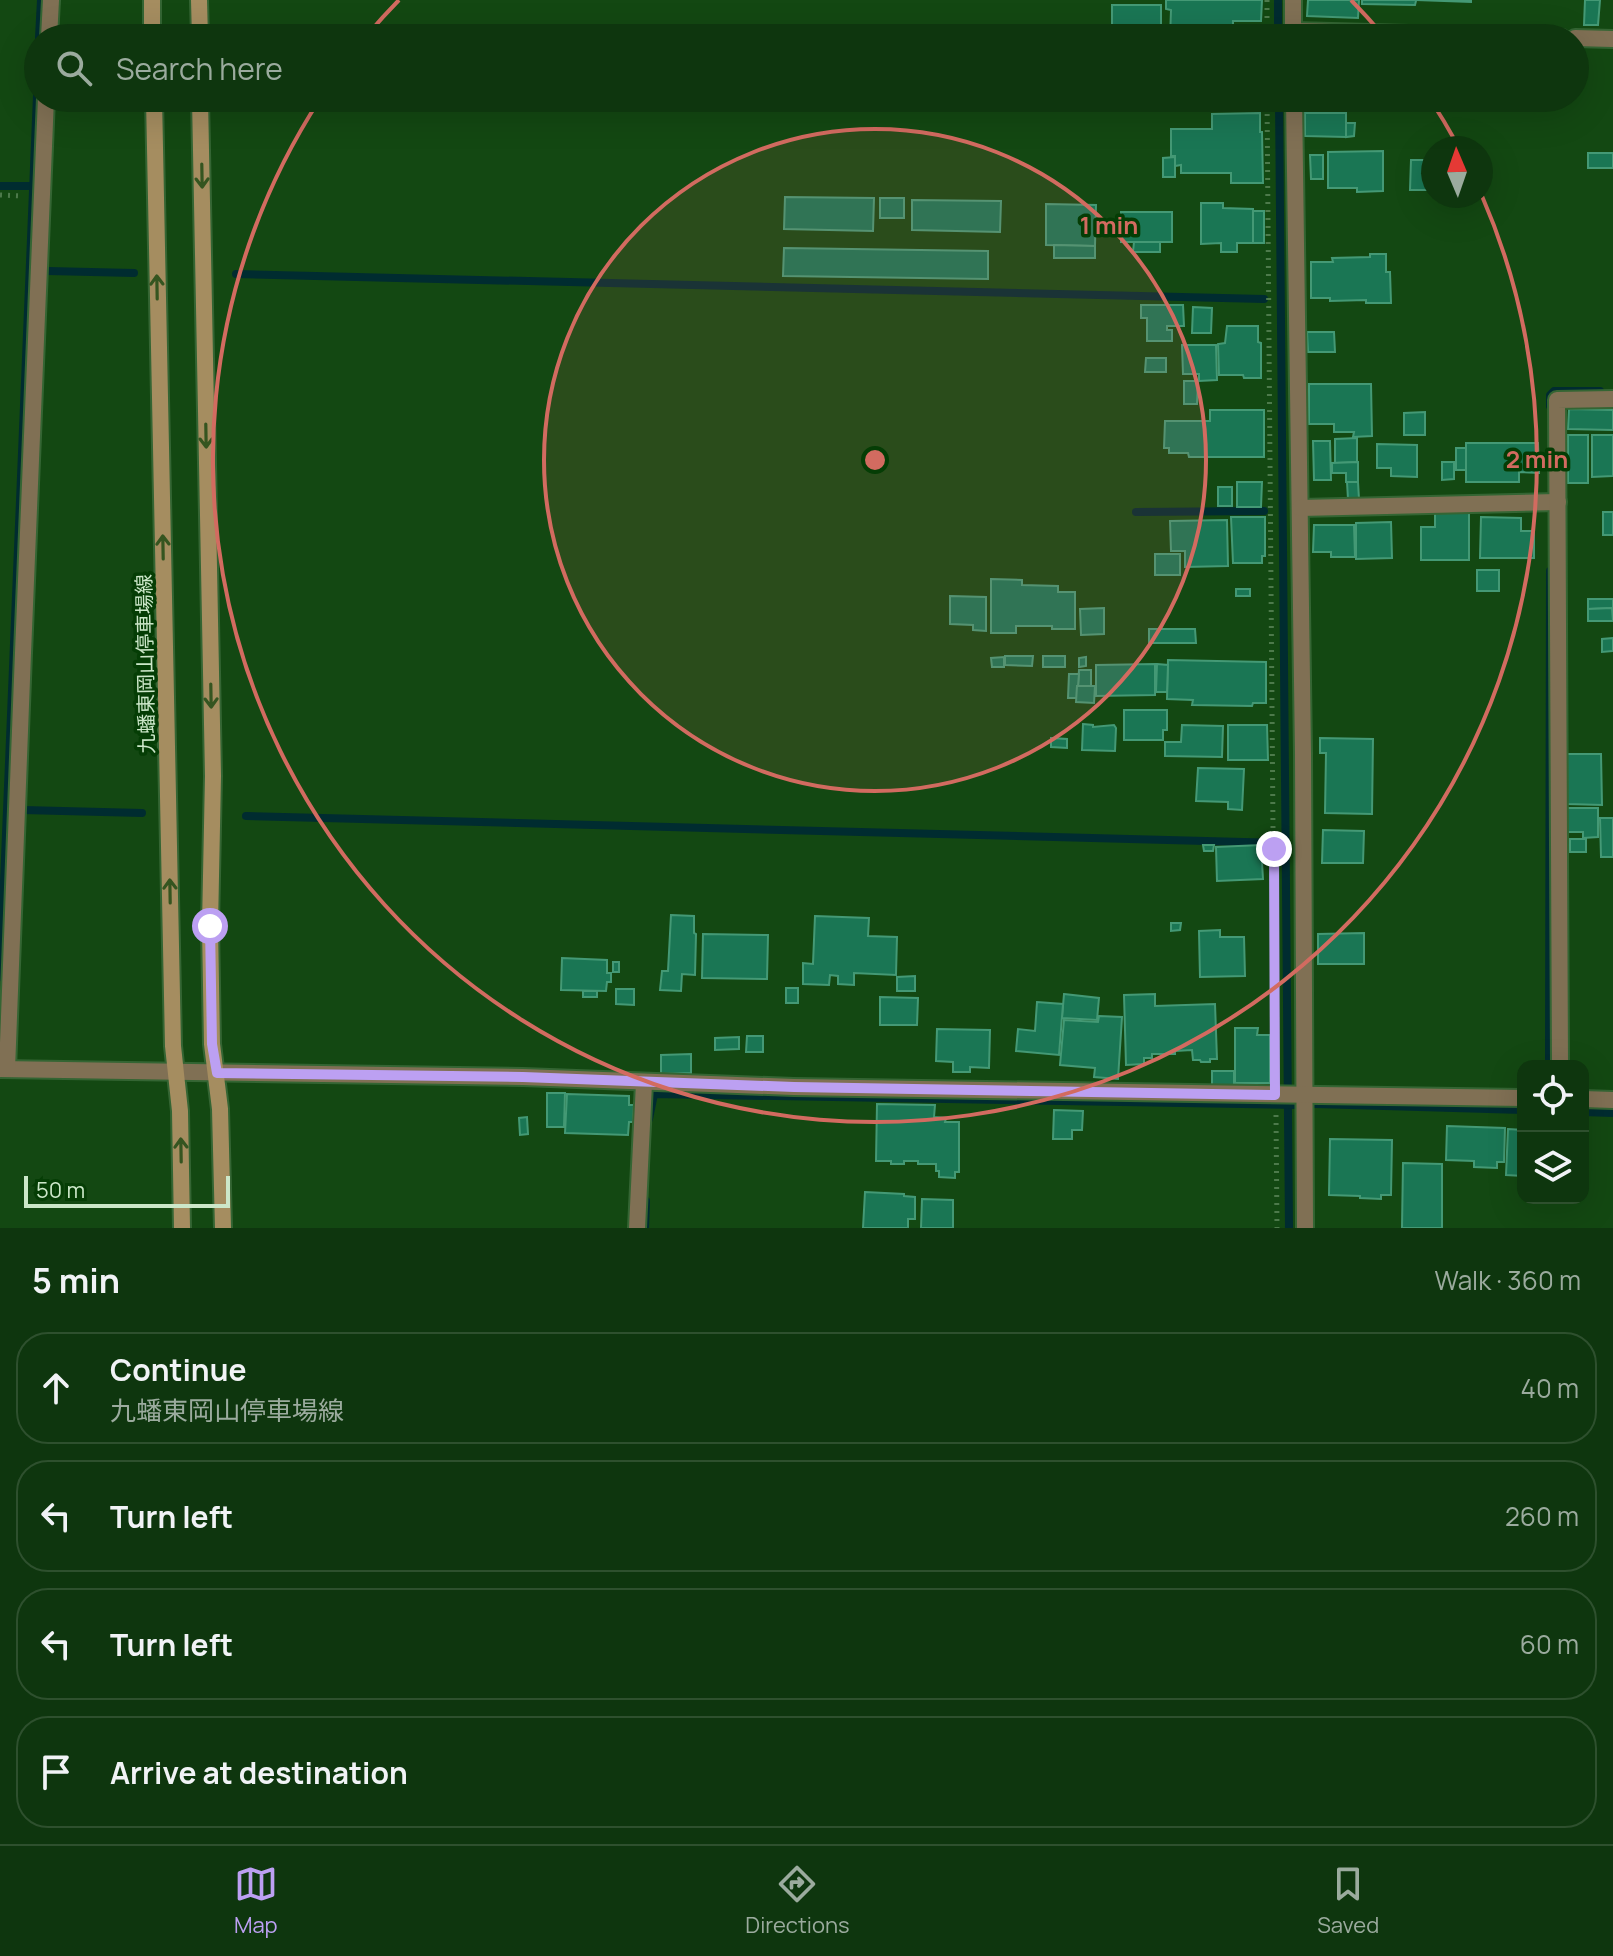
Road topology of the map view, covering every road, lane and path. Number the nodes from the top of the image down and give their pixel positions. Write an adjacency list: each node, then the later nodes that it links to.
1 (51, 0): 6 (street)
2 (152, 0): 7 (main road)
3 (199, 0): 8 (main road)
4 (1267, 0): 9 (path)
5 (1293, 0): 10 (street)
6 (50, 24)
7 (152, 24)
8 (200, 24)
9 (1267, 24)
10 (1293, 24)
11 (1589, 38): 12 (street)
12 (1613, 39)
13 (45, 112): 24 (street)
14 (154, 112): 25 (main road, 九蟠東岡山停車場線, one-way to 14)
15 (200, 112): 26 (main road, one-way to 26)
16 (1267, 112): 28 (path)
17 (1294, 112): 22 (street)
18 (0, 195): 19 (path)
19 (26, 196)
20 (1613, 399): 21 (street)
21 (1552, 502): 22 (street); 23 (street)
22 (1300, 508): 28 (street)
23 (1560, 1060)
24 (4, 1069): 25 (street)
25 (177, 1073): 26 (street); 32 (main road, 九蟠東岡山停車場線, one-way to 25)
26 (217, 1073): 27 (street); 33 (main road)
27 (644, 1083): 28 (street); 34 (street)
28 (1286, 1098): 29 (street); 35 (path); 36 (street)
29 (1517, 1098)
30 (1589, 1099): 31 (street)
31 (1613, 1100)
32 (182, 1228)
33 (223, 1228)
34 (637, 1228)
35 (1277, 1228)
36 (1305, 1228)

